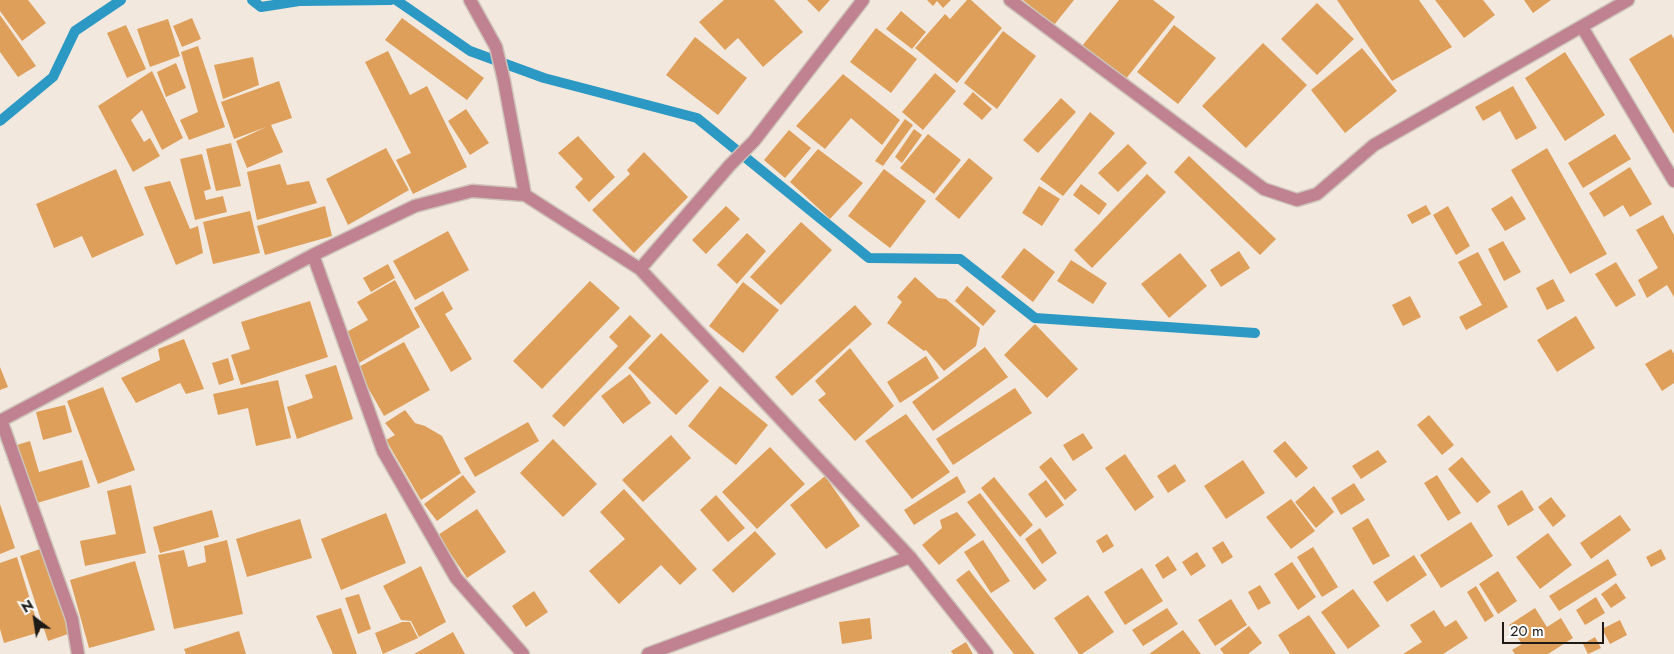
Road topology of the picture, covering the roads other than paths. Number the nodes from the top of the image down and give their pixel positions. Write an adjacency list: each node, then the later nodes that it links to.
1 (470, 0): 7 (street)
2 (863, 0): 9 (street)
3 (1010, 0): 5 (street)
4 (1628, 0): 5 (street)
5 (1582, 27): 6 (street)
6 (1674, 180)
7 (525, 194): 8 (street); 9 (street)
8 (314, 255): 10 (street); 13 (street)
9 (640, 269): 11 (street)
10 (0, 420): 12 (street)
11 (910, 556): 14 (street); 15 (street)
12 (78, 654)
13 (523, 654)
14 (648, 654)
15 (987, 654)

